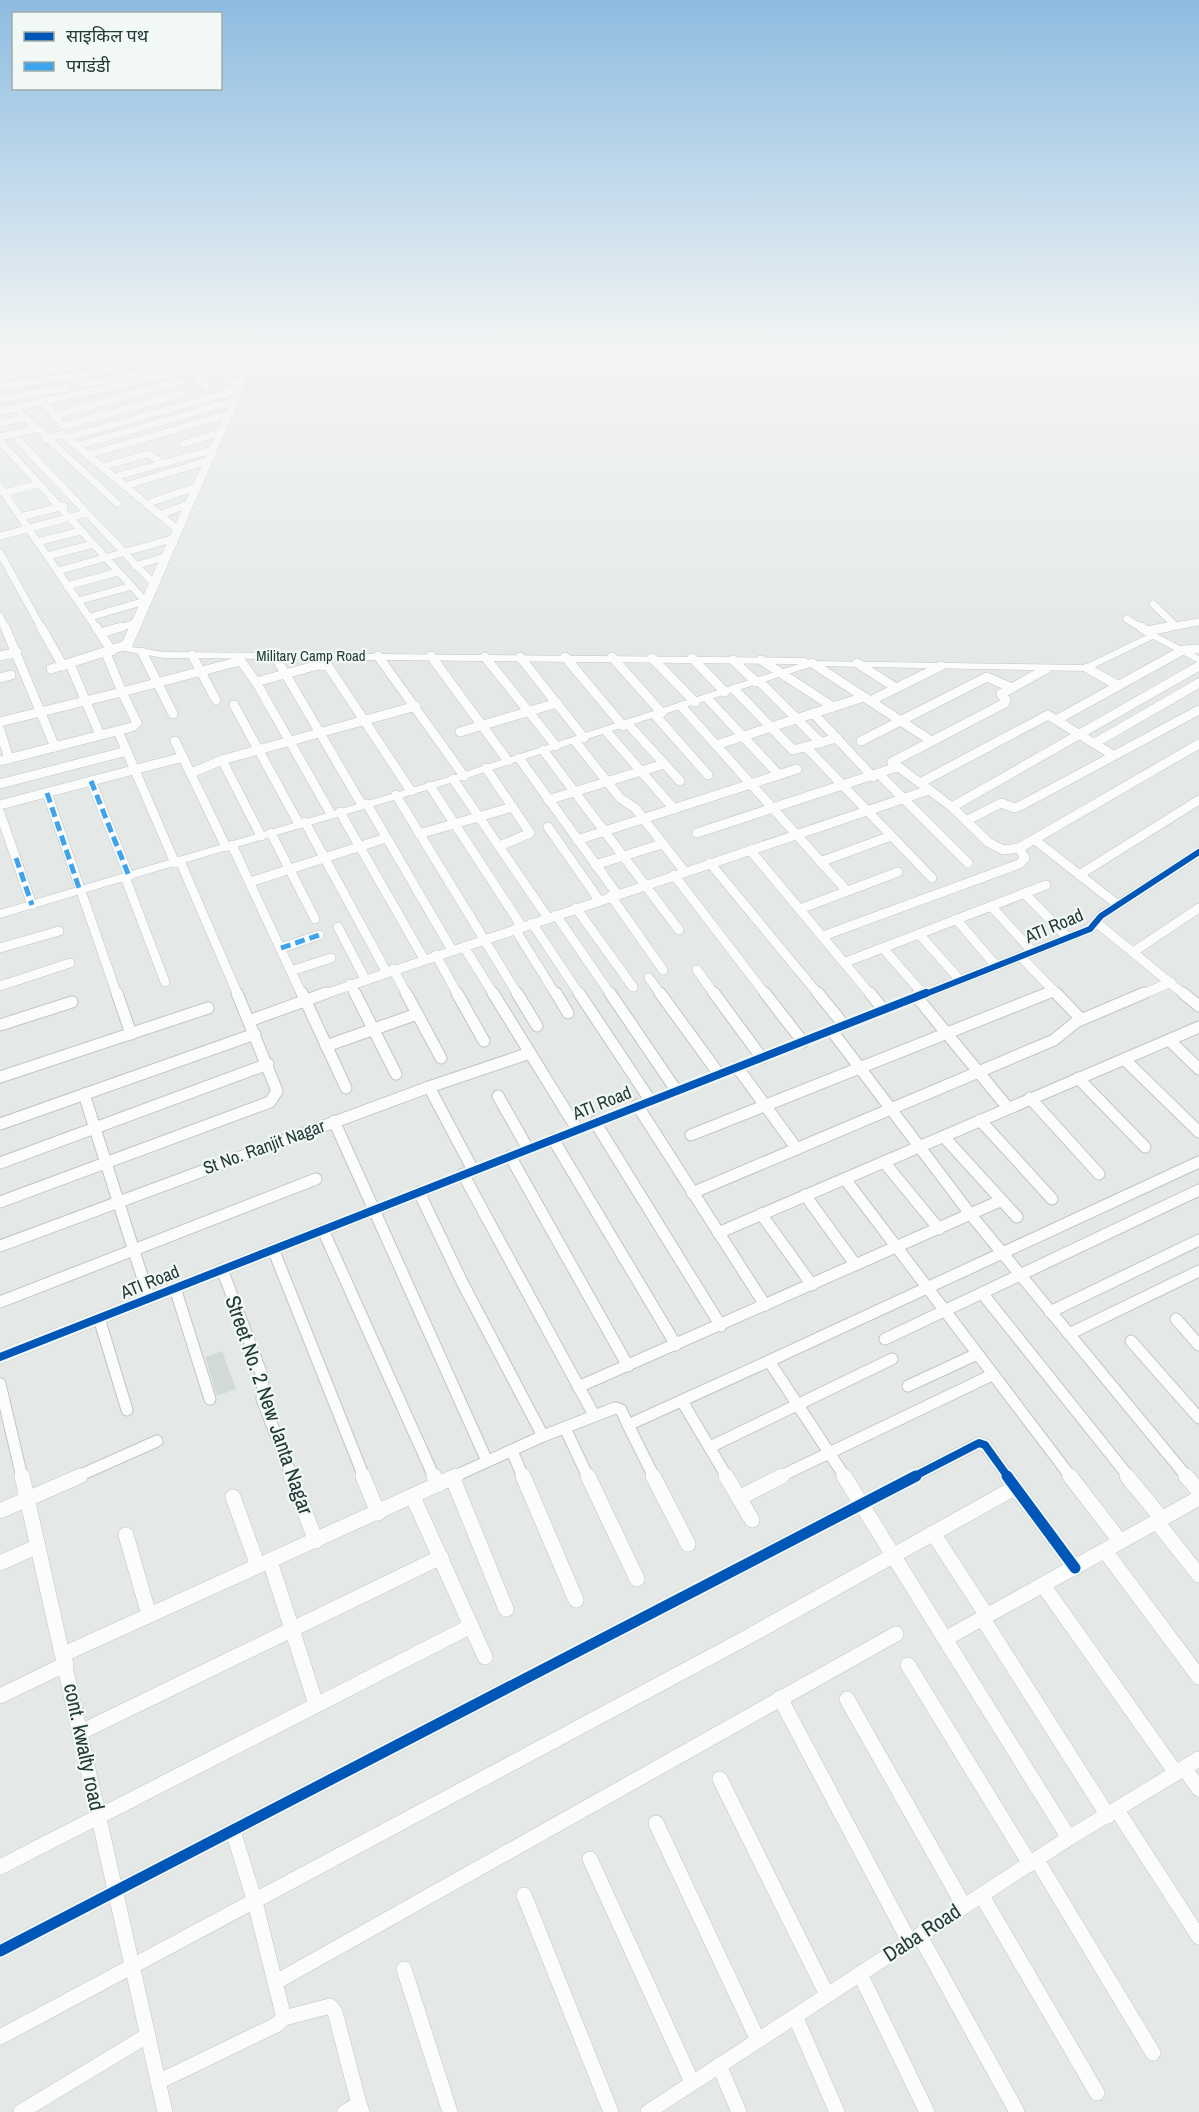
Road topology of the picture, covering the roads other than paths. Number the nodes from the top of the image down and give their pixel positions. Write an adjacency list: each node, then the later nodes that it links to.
1 (9, 450): 12 (street)
2 (27, 450): 16 (street)
3 (58, 450): 17 (street)
4 (81, 450): 7 (street)
5 (107, 450): 7 (street)
6 (212, 450): 8 (street); 10 (street)
7 (88, 455): 9 (street)
8 (164, 464): 9 (street); 11 (street)
9 (101, 466): 11 (street)
10 (205, 466): 13 (street); 14 (street)
11 (114, 477): 14 (street)
12 (39, 484): 15 (street); 20 (street)
13 (196, 487): 18 (street); 19 (street)
14 (128, 489): 18 (street)
15 (2, 490): 23 (street)
16 (77, 502): 20 (street); 21 (street)
17 (117, 503)
18 (146, 504): 22 (street)
19 (188, 504): 22 (street); 27 (street)
20 (60, 507): 23 (street); 24 (street)
21 (86, 513): 24 (street); 32 (street)
22 (159, 515): 27 (street)
23 (20, 517): 25 (street)
24 (70, 517): 25 (street); 26 (street)
25 (28, 529): 28 (street); 29 (street)
26 (81, 531): 29 (street); 30 (street)
27 (174, 534): 32 (street); 34 (street)
28 (0, 536)
29 (37, 542): 33 (street)
30 (94, 544): 33 (street); 35 (street)
31 (0, 553): 75 (street)
32 (124, 553): 35 (street); 36 (street)
33 (47, 556): 37 (street)
34 (164, 557): 36 (street); 39 (street)
35 (106, 558): 37 (street); 38 (street)
36 (135, 566): 39 (street)
37 (58, 571): 40 (street)
38 (118, 572): 40 (street); 41 (street)
39 (154, 584): 43 (street)
40 (68, 586): 42 (street)
41 (132, 586): 42 (street); 43 (street)
42 (78, 601): 46 (street)
43 (146, 601): 46 (street); 49 (street)
44 (1153, 604): 50 (street)
45 (0, 616): 56 (street)
46 (90, 617): 51 (street)
47 (1127, 619): 52 (street)
48 (1199, 622): 50 (street)
49 (136, 623): 51 (street); 53 (street)
50 (1176, 626): 52 (street)
51 (101, 633): 57 (street)
52 (1151, 633): 55 (street); 78 (street)
53 (126, 645): 57 (street); 58 (street, Military Camp Road)
54 (1199, 649): 55 (street)
55 (1183, 650): 72 (street); 90 (street)
56 (17, 652): 60 (street); 107 (street)
57 (109, 652): 75 (street); 94 (street)
58 (142, 652): 59 (street, Military Camp Road); 88 (street)
59 (192, 655): 61 (street, Military Camp Road); 81 (street)
60 (0, 656)
61 (275, 656): 62 (street, Military Camp Road); 83 (street)
62 (378, 656): 63 (street, Military Camp Road); 102 (street)
63 (431, 656): 64 (street, Military Camp Road); 117 (street)
64 (486, 657): 65 (street, Military Camp Road); 106 (street)
65 (520, 657): 66 (street, Military Camp Road); 100 (street)
66 (565, 657): 67 (street, Military Camp Road); 116 (street)
67 (612, 657): 68 (street, Military Camp Road); 110 (street)
68 (652, 658): 69 (street, Military Camp Road); 99 (street)
69 (692, 658): 70 (street, Military Camp Road); 93 (street)
70 (733, 660): 71 (street, Military Camp Road); 87 (street)
71 (761, 660): 73 (street, Military Camp Road); 82 (street)
72 (1199, 660)
73 (816, 663): 74 (street, Military Camp Road); 82 (street); 96 (street)
74 (857, 663): 76 (street, Military Camp Road); 91 (street)
75 (66, 665): 79 (street); 98 (street)
76 (941, 666): 80 (street, Military Camp Road); 91 (street)
77 (1199, 666): 124 (street)
78 (1087, 668): 80 (street, Military Camp Road); 90 (street)
79 (51, 669)
80 (1046, 669): 92 (street)
81 (201, 672): 86 (street); 88 (street); 97 (street)
82 (782, 673): 87 (street); 104 (street)
83 (285, 674): 86 (street); 113 (street); 123 (street)
84 (11, 675): 85 (street)
85 (0, 678)
86 (256, 682): 131 (street)
87 (758, 682): 93 (street); 111 (street)
88 (159, 683): 94 (street); 109 (street)
89 (1199, 683): 134 (street)
90 (1117, 685): 112 (street)
91 (896, 688): 96 (street)
92 (1012, 688): 115 (street); 129 (street)
93 (730, 690): 95 (street); 118 (street)
94 (122, 692): 98 (street); 120 (street)
95 (707, 698): 99 (street); 126 (street)
96 (867, 699): 104 (street); 115 (street)
97 (216, 700)
98 (86, 701): 107 (street); 125 (street)
99 (694, 702): 103 (street)
100 (557, 703): 106 (street); 128 (street)
101 (234, 705): 140 (street)
102 (416, 706): 113 (street); 158 (street)
103 (681, 706): 110 (street); 136 (street)
104 (834, 707): 108 (street)
105 (1199, 710): 143 (street)
106 (529, 711): 117 (street); 137 (street)
107 (41, 712): 114 (street); 138 (street)
108 (813, 713): 111 (street); 127 (street)
109 (173, 714)
110 (658, 714): 116 (street); 155 (street)
111 (797, 718): 118 (street); 133 (street)
112 (1058, 719): 124 (street); 162 (street)
113 (365, 720): 123 (street); 168 (street)
114 (0, 722)
115 (902, 722): 129 (street); 132 (street)
116 (625, 725): 121 (street); 148 (street)
117 (482, 726): 122 (street); 147 (street)
118 (770, 727): 126 (street); 139 (street)
119 (0, 729): 145 (street)
120 (118, 731): 125 (street); 142 (street)
121 (606, 731): 128 (street); 153 (street)
122 (460, 732)
123 (319, 733): 131 (street); 175 (street)
124 (1081, 733): 134 (street); 178 (street)
125 (100, 735): 138 (street)
126 (743, 736): 136 (street); 156 (street)
127 (837, 738): 133 (street); 157 (street)
128 (580, 739): 137 (street); 161 (street)
129 (930, 740): 149 (street)
130 (175, 741): 144 (street)
131 (290, 741): 140 (street); 183 (street)
132 (861, 741)
133 (821, 743): 139 (street)
134 (1095, 743): 143 (street)
135 (1199, 744): 201 (street)
136 (716, 745): 164 (street)
137 (556, 746): 141 (street)
138 (55, 747): 145 (street)
139 (807, 748): 166 (street)
140 (259, 749): 146 (street); 188 (street)
141 (543, 750): 147 (street); 170 (street)
142 (126, 751): 152 (street); 163 (street)
143 (1113, 755): 186 (street)
144 (183, 758): 152 (street); 154 (street)
145 (4, 760)
146 (222, 760): 154 (street); 196 (street)
147 (513, 760): 150 (street); 173 (street)
148 (664, 764): 153 (street); 160 (street)
149 (897, 767): 157 (street); 162 (street)
150 (486, 768): 158 (street); 177 (street)
151 (797, 769): 156 (street)
152 (135, 770): 159 (street); 211 (street)
153 (642, 771): 161 (street); 179 (street)
154 (191, 773): 203 (street)
155 (708, 775)
156 (779, 775): 164 (street)
157 (876, 775): 166 (street); 172 (street)
158 (458, 777): 165 (street); 184 (street)
159 (91, 781): 169 (street); 220 (street)
160 (680, 781)
161 (608, 782): 170 (street); 185 (street)
162 (920, 783): 167 (street)
163 (0, 784)
164 (751, 784): 179 (street); 180 (street)
165 (430, 786): 168 (street); 189 (street)
166 (843, 786): 180 (street); 181 (street)
167 (929, 790): 172 (street); 178 (street)
168 (411, 791): 171 (street)
169 (47, 792): 176 (street); 225 (street)
170 (574, 792): 173 (street); 192 (street)
171 (396, 795): 175 (street); 195 (street)
172 (903, 799): 181 (street); 214 (street)
173 (548, 800): 187 (street)
174 (1199, 800): 219 (street)
175 (364, 804): 183 (street); 199 (street)
176 (0, 805)
177 (513, 807): 184 (street); 194 (street)
178 (952, 807): 186 (street)
179 (675, 808): 185 (street)
180 (772, 808): 193 (street); 197 (street)
181 (866, 811): 197 (street); 198 (street)
182 (0, 813): 191 (street)
183 (335, 813): 188 (street); 205 (street)
184 (479, 817): 189 (street); 204 (street)
185 (642, 818): 192 (street); 202 (street)
186 (966, 821): 206 (street)
187 (564, 822): 190 (street); 200 (street)
188 (302, 823): 196 (street); 210 (street)
189 (454, 824): 195 (street); 241 (street)
190 (548, 827): 194 (street); 229 (street)
191 (3, 830): 230 (street)
192 (604, 831): 200 (street); 209 (street)
193 (697, 832)
194 (530, 833): 204 (street)
195 (419, 834): 249 (street)
196 (266, 835): 203 (street); 216 (street)
197 (795, 836): 207 (street); 212 (street)
198 (891, 836): 212 (street); 221 (street)
199 (386, 838): 205 (street); 254 (street)
200 (577, 840): 215 (street)
201 (1035, 840): 206 (street); 219 (street)
202 (662, 844): 209 (street); 218 (street)
203 (229, 846): 211 (street); 222 (street)
204 (500, 846): 237 (street)
205 (359, 847): 210 (street); 259 (street)
206 (1019, 848): 247 (street)
207 (750, 850): 213 (street); 235 (street)
208 (1199, 852): 232 (street, ATI Road)
209 (625, 856): 215 (street); 223 (street)
210 (324, 858): 216 (street); 263 (street)
211 (177, 862): 220 (street); 285 (street)
212 (820, 862): 226 (street)
213 (710, 863): 218 (street); 289 (street)
214 (968, 863)
215 (595, 865): 228 (street)
216 (289, 869): 222 (street); 238 (street)
217 (898, 872): 226 (street)
218 (679, 874): 223 (street); 296 (street)
219 (1079, 875): 232 (street)
220 (127, 877): 225 (street); 270 (street)
221 (932, 878)
222 (250, 882): 252 (street)
223 (646, 885): 228 (street); 243 (street)
224 (1046, 885): 227 (street)
225 (80, 891): 230 (street); 292 (street)
226 (847, 891): 235 (street)
227 (1024, 893): 231 (street); 248 (street)
228 (614, 895): 229 (street); 264 (street)
229 (599, 900): 233 (street)
230 (32, 905): 236 (street)
231 (991, 906): 239 (street); 256 (street)
232 (1118, 906): 240 (street, ATI Road)
233 (576, 908): 237 (street); 274 (street)
234 (1199, 908): 255 (street)
235 (800, 909): 247 (street)
236 (0, 914)
237 (552, 916): 241 (street); 313 (street)
238 (315, 919)
239 (956, 919): 245 (street); 262 (street)
240 (1097, 923): 248 (street, ATI Road); 255 (street)
241 (523, 926): 249 (street); 282 (street); 317 (street)
242 (338, 927): 268 (street)
243 (679, 930)
244 (59, 931): 251 (street)
245 (919, 934): 253 (street); 269 (street)
246 (319, 935): 252 (street)
247 (823, 936): 260 (street)
248 (1068, 938): 256 (street, ATI Road)
249 (485, 939): 250 (street); 287 (street)
250 (464, 947): 254 (street); 298 (street)
251 (0, 948)
252 (281, 948): 266 (street)
253 (883, 948): 260 (street); 276 (street)
254 (452, 950): 257 (street)
255 (1133, 952): 271 (street)
256 (1027, 954): 262 (street, ATI Road); 275 (street)
257 (436, 955): 259 (street); 295 (street)
258 (331, 958): 266 (street)
259 (423, 959): 263 (street)
260 (846, 962): 281 (street)
261 (70, 963): 273 (street)
262 (997, 967): 269 (street, ATI Road)
263 (389, 970): 268 (street); 283 (street)
264 (663, 970)
265 (697, 970): 300 (street)
266 (291, 971): 277 (street)
267 (649, 978): 308 (street)
268 (365, 979): 272 (street)
269 (960, 980): 276 (street, ATI Road)
270 (165, 982)
271 (1171, 982): 279 (street); 284 (street)
272 (350, 984): 277 (street); 290 (street)
273 (0, 986)
274 (633, 987)
275 (1053, 991): 284 (street); 291 (street)
276 (919, 995): 281 (street, ATI Road); 291 (street)
277 (305, 1001): 285 (street); 297 (street)
278 (72, 1002): 286 (street)
279 (1198, 1002)
280 (208, 1008): 292 (street)
281 (883, 1009): 289 (street, ATI Road)
282 (568, 1013)
283 (417, 1014): 290 (street); 299 (street)
284 (1081, 1019): 306 (street)
285 (249, 1021): 293 (street)
286 (0, 1025)
287 (537, 1026)
288 (1199, 1027): 294 (street)
289 (838, 1028): 296 (street, ATI Road); 304 (street)
290 (373, 1029): 297 (street); 307 (street)
291 (948, 1033): 304 (street); 306 (street)
292 (131, 1034): 309 (street)
293 (255, 1034): 302 (street); 314 (street)
294 (1169, 1040): 301 (street); 305 (street)
295 (484, 1041)
296 (803, 1042): 300 (street, ATI Road)
297 (326, 1046): 312 (street)
298 (530, 1053): 311 (street, St No. Ranjit Nagar); 326 (street)
299 (441, 1058)
300 (762, 1058): 303 (street, ATI Road)
301 (1124, 1059): 310 (street); 327 (street)
302 (268, 1064): 325 (street); 339 (street)
303 (737, 1067): 308 (street, ATI Road); 318 (street)
304 (861, 1068): 318 (street); 319 (street)
305 (1199, 1069)
306 (979, 1071): 319 (street); 320 (street)
307 (396, 1074)
308 (719, 1074): 313 (street, ATI Road)
309 (0, 1077)
310 (1078, 1078): 316 (street); 332 (street)
311 (429, 1087): 322 (street, St No. Ranjit Nagar); 340 (street)
312 (346, 1088)
313 (676, 1090): 317 (street, ATI Road)
314 (84, 1094): 324 (street); 325 (street)
315 (498, 1096): 333 (street)
316 (1029, 1098): 320 (street); 341 (street)
317 (644, 1102): 323 (street, ATI Road); 346 (street)
318 (765, 1107): 328 (street); 334 (street)
319 (891, 1108): 331 (street); 334 (street)
320 (1008, 1108): 321 (street)
321 (980, 1120): 329 (street); 348 (street)
322 (334, 1121): 351 (street, St No. Ranjit Nagar); 352 (street)
323 (595, 1122): 326 (street, ATI Road); 380 (street)
324 (0, 1124)
325 (94, 1129): 338 (street); 339 (street)
326 (577, 1129): 330 (street, ATI Road)
327 (1199, 1132)
328 (691, 1135)
329 (944, 1137): 331 (street); 349 (street)
330 (553, 1139): 333 (street, ATI Road); 384 (street)
331 (920, 1147): 336 (street); 354 (street)
332 (1145, 1147)
333 (528, 1149): 335 (street, ATI Road)
334 (796, 1149): 346 (street)
335 (510, 1156): 340 (street, ATI Road); 390 (street)
336 (884, 1162): 343 (street); 356 (street)
337 (1199, 1162): 364 (street)
338 (0, 1163)
339 (105, 1163): 350 (street); 351 (street)
340 (468, 1172): 345 (street, ATI Road); 394 (street)
341 (1099, 1174)
342 (316, 1179): 362 (street)
343 (845, 1179): 347 (street); 361 (street)
344 (1199, 1190): 368 (street)
345 (419, 1192): 352 (street, ATI Road); 404 (street)
346 (692, 1193): 358 (street)
347 (805, 1195): 353 (street); 365 (street)
348 (1052, 1199)
349 (1000, 1201): 354 (street); 355 (street)
350 (0, 1202)
351 (117, 1202): 360 (street, St No. Ranjit Nagar); 362 (street)
352 (374, 1209): 357 (street, ATI Road); 409 (street)
353 (761, 1214): 358 (street); 369 (street)
354 (971, 1215): 356 (street); 364 (street)
355 (1017, 1218)
356 (939, 1229): 361 (street)
357 (323, 1230): 363 (street, ATI Road); 411 (street)
358 (718, 1233): 375 (street)
359 (1199, 1239): 377 (street)
360 (0, 1246)
361 (898, 1247): 365 (street); 370 (street)
362 (133, 1248): 373 (street); 374 (street)
363 (273, 1249): 366 (street, ATI Road); 420 (street)
364 (1001, 1252): 368 (street); 370 (street)
365 (855, 1264): 369 (street)
366 (222, 1269): 371 (street, ATI Road); 425 (street, Street No. 2 New Janta Nagar)
367 (1199, 1270): 381 (street)
368 (1020, 1274): 372 (street); 377 (street)
369 (812, 1285): 375 (street)
370 (925, 1287): 376 (street); 389 (street)
371 (175, 1288): 373 (street, ATI Road); 395 (street)
372 (982, 1293): 376 (street); 422 (street)
373 (149, 1298): 378 (street, ATI Road)
374 (0, 1302)
375 (765, 1305): 380 (street)
376 (944, 1311): 382 (street); 386 (street)
377 (1050, 1312): 381 (street)
378 (99, 1318): 387 (street, ATI Road); 398 (street)
379 (1176, 1319): 385 (street)
380 (721, 1326): 384 (street)
381 (1069, 1334): 417 (street)
382 (885, 1338)
383 (1131, 1341): 400 (street)
384 (676, 1345): 390 (street)
385 (1199, 1345)
386 (977, 1354): 391 (street); 393 (street)
387 (0, 1357)
388 (892, 1359): 397 (street)
389 (769, 1361): 396 (street); 397 (street)
390 (628, 1366): 394 (street)
391 (992, 1375): 408 (street); 426 (street)
392 (0, 1384): 403 (street, cont. kwalty road)
393 (908, 1386)
394 (578, 1387): 399 (street)
395 (210, 1399)
396 (682, 1401): 401 (street); 406 (street)
397 (796, 1403): 406 (street); 408 (street)
398 (126, 1410)
399 (594, 1415): 401 (street); 402 (street)
400 (1199, 1418)
401 (628, 1425): 427 (street)
402 (565, 1428): 404 (street); 436 (street)
403 (5, 1430): 416 (street, cont. kwalty road)
404 (543, 1436): 407 (street)
405 (157, 1441): 416 (street)
406 (710, 1447): 415 (street)
407 (512, 1451): 409 (street); 438 (street)
408 (829, 1451): 415 (street); 418 (street)
409 (487, 1461): 410 (street)
410 (453, 1479): 411 (street); 439 (street)
411 (438, 1485): 414 (street)
412 (1016, 1487): 418 (street); 423 (street); 434 (street)
413 (233, 1497): 433 (street)
414 (413, 1497): 420 (street); 431 (street)
415 (739, 1498): 421 (street)
416 (26, 1499): 419 (street); 428 (street, cont. kwalty road)
417 (1197, 1500): 422 (street)
418 (861, 1502): 430 (street); 462 (street)
419 (0, 1511)
420 (378, 1513): 425 (street)
421 (752, 1520)
422 (1159, 1520): 426 (street); 435 (street)
423 (933, 1533): 430 (street); 441 (street)
424 (126, 1535): 440 (street)
425 (316, 1541): 433 (street)
426 (1120, 1541): 429 (street)
427 (688, 1544)
428 (38, 1546): 432 (street); 447 (street, cont. kwalty road)
429 (1105, 1551): 434 (street); 449 (street)
430 (894, 1554): 445 (street); 470 (street)
431 (441, 1557): 442 (street); 443 (street)
432 (0, 1563)
433 (264, 1563): 440 (street); 443 (street)
434 (1075, 1568): 437 (street)
435 (1199, 1575)
436 (637, 1579)
437 (1043, 1585): 441 (street); 456 (street)
438 (576, 1600)
439 (506, 1609)
440 (149, 1615): 447 (street)
441 (985, 1618): 445 (street); 459 (street)
442 (471, 1626): 446 (street); 453 (street)
443 (293, 1629): 453 (street); 454 (street)
444 (896, 1634): 451 (street)
445 (945, 1639): 463 (street)
446 (485, 1658)
447 (65, 1659): 450 (street); 454 (street, cont. kwalty road)
448 (908, 1665): 465 (street)
449 (1199, 1677)
450 (0, 1696)
451 (780, 1698): 473 (street); 478 (street)
452 (846, 1699): 471 (street)
453 (316, 1704): 460 (street)
454 (81, 1732): 460 (street, cont. kwalty road)
455 (1199, 1759): 456 (street, Daba Road)
456 (1180, 1771): 458 (street); 459 (street, Daba Road)
457 (720, 1779): 479 (street)
458 (1199, 1789)
459 (1113, 1813): 463 (street, Daba Road); 472 (street)
460 (99, 1814): 466 (street); 467 (street, cont. kwalty road)
461 (656, 1823): 484 (street)
462 (233, 1831): 467 (street); 470 (street)
463 (1069, 1838): 465 (street, Daba Road)
464 (590, 1859): 488 (street)
465 (1034, 1862): 469 (street, Daba Road); 485 (street)
466 (0, 1867)
467 (115, 1889): 474 (street); 475 (street, cont. kwalty road)
468 (524, 1895): 494 (street)
469 (982, 1896): 471 (street, Daba Road); 489 (street)
470 (255, 1902): 475 (street); 478 (street)
471 (964, 1906): 473 (street, Daba Road)
472 (1199, 1937)
473 (914, 1939): 477 (street, Daba Road); 499 (street)
474 (0, 1951)
475 (133, 1966): 482 (street, cont. kwalty road); 483 (street)
476 (404, 1969): 493 (street)
477 (860, 1974): 479 (street, Daba Road); 498 (street)
478 (276, 1982): 481 (street)
479 (827, 1995): 480 (street, Daba Road)
480 (795, 2016): 484 (street, Daba Road); 497 (street)
481 (284, 2018): 487 (street); 490 (street)
482 (148, 2035): 487 (street, cont. kwalty road); 491 (street)
483 (0, 2037)
484 (758, 2040): 486 (street, Daba Road)
485 (1153, 2053)
486 (719, 2065): 488 (street, Daba Road); 496 (street)
487 (158, 2082): 492 (street, cont. kwalty road)
488 (692, 2082): 495 (street, Daba Road)
489 (1097, 2093)
490 (355, 2109)
491 (21, 2112)
492 (165, 2112)
493 (450, 2112)
494 (611, 2112)
495 (648, 2112)
496 (739, 2112)
497 (837, 2112)
498 (927, 2112)
499 (1017, 2112)

